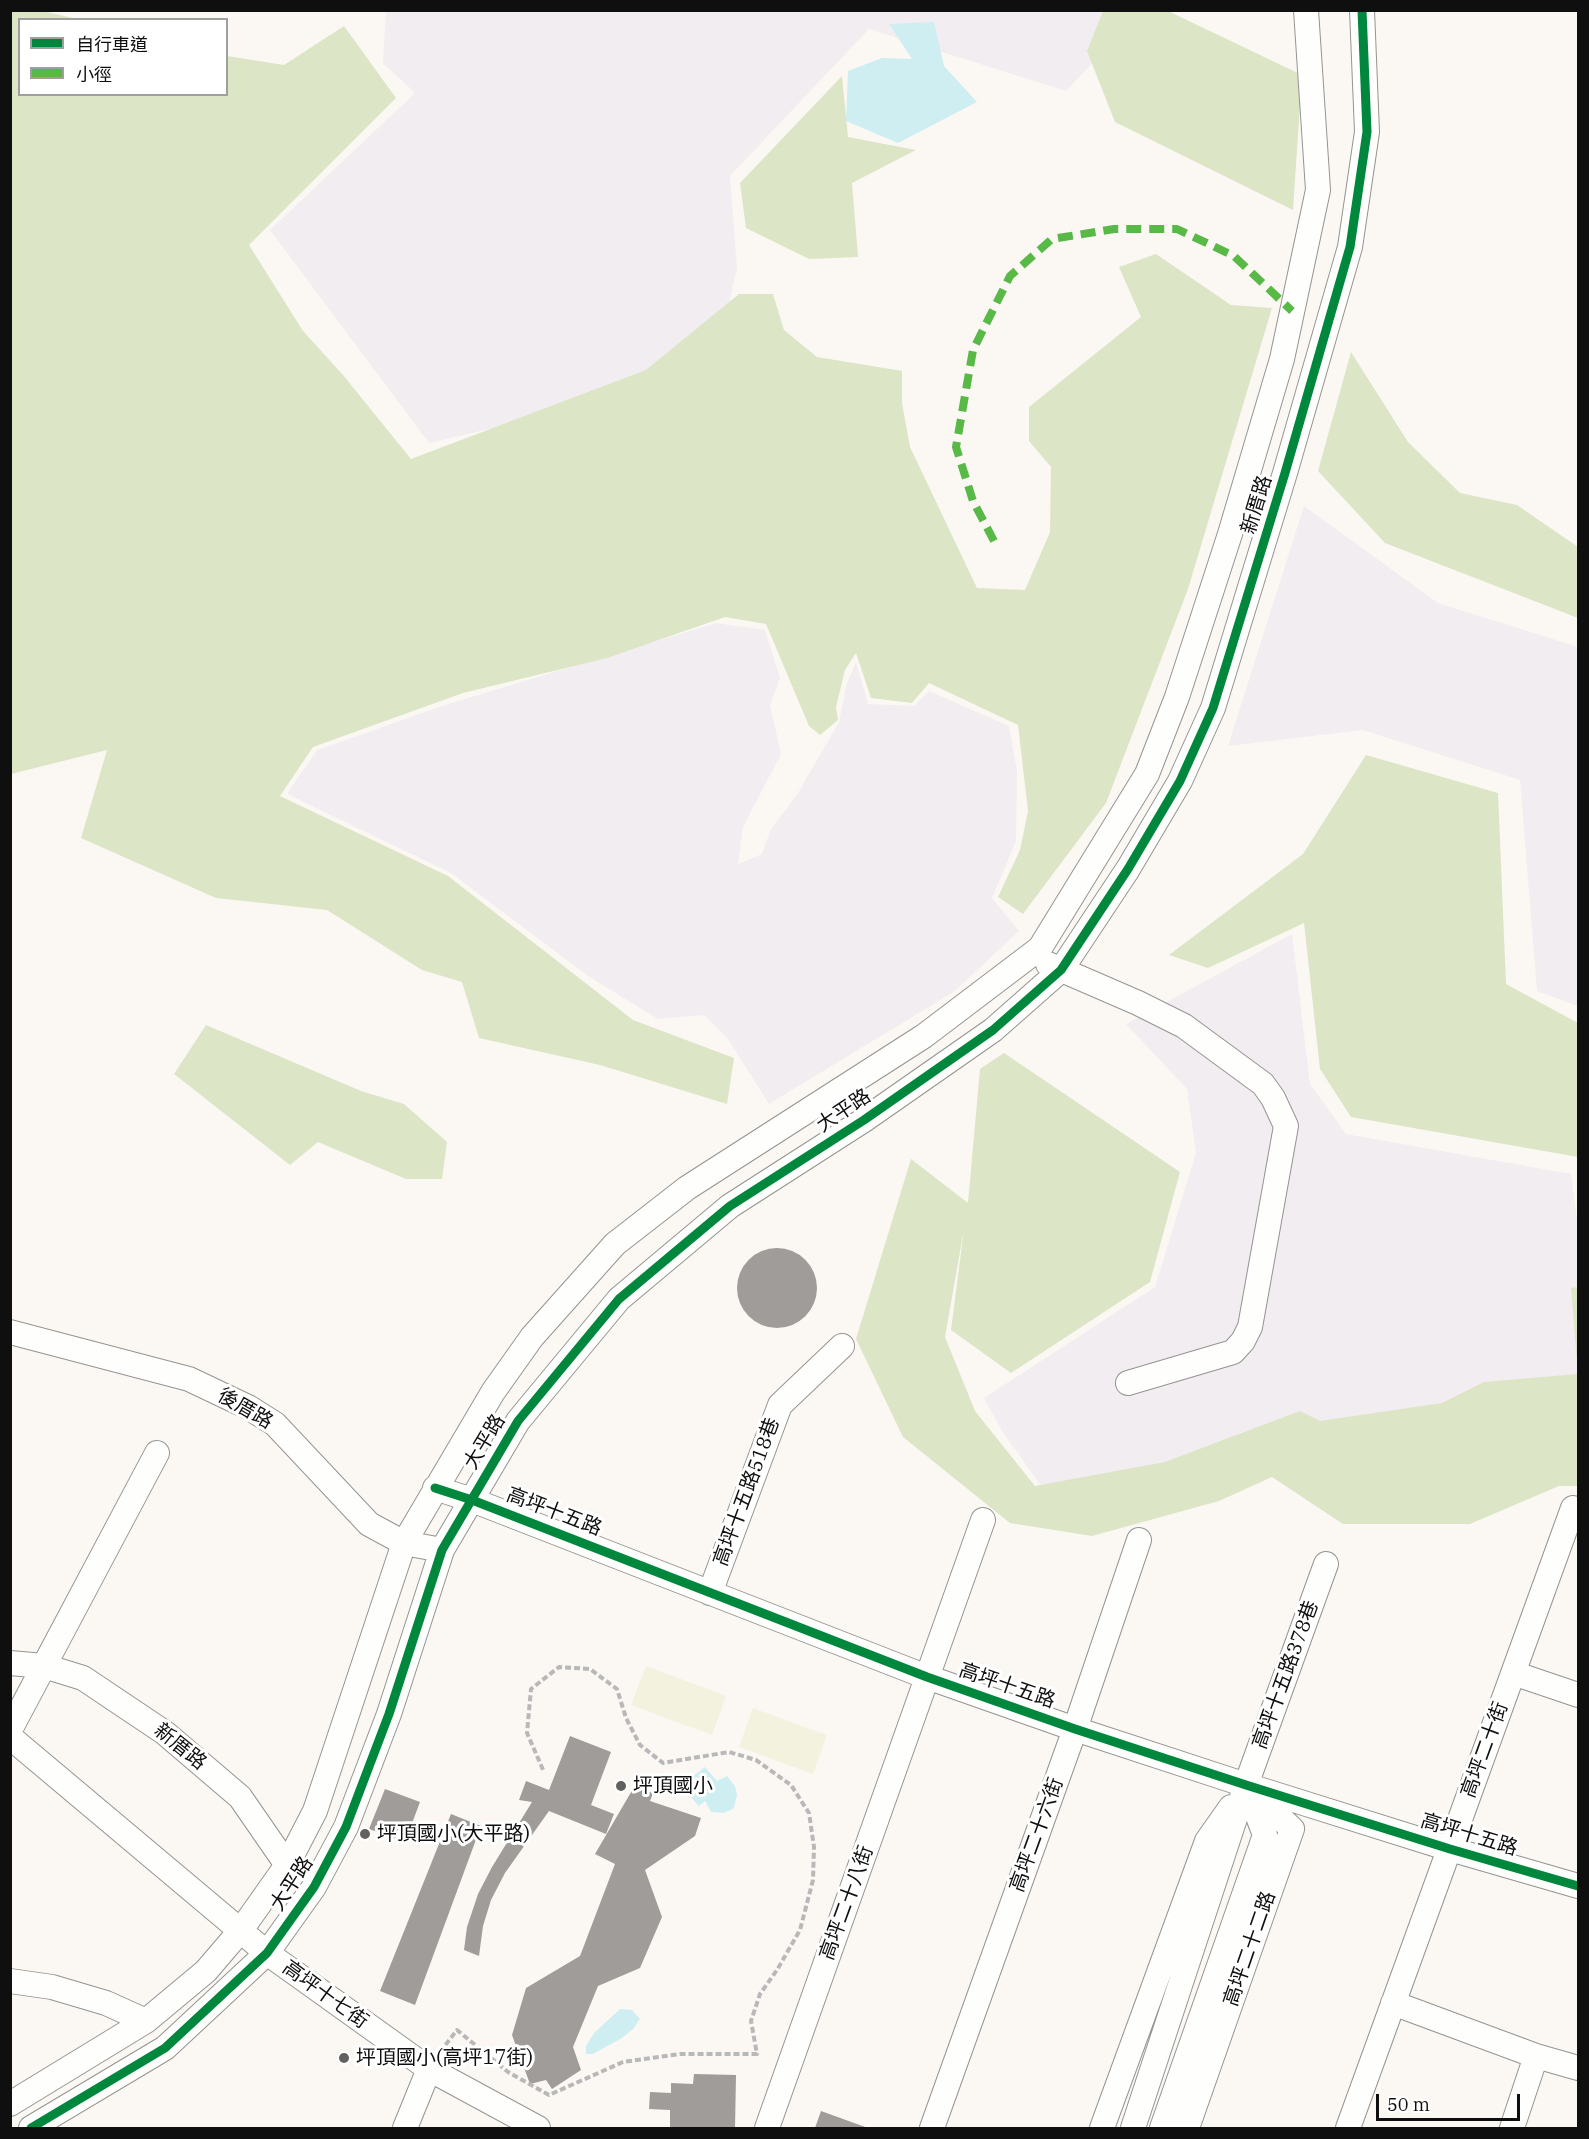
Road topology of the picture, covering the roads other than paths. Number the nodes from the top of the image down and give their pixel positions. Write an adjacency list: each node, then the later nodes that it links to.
1 (1306, 10): 3 (street, 新厝路)
2 (1362, 10): 4 (street, 新厝路)
3 (1035, 952): 4 (street); 9 (street, 大平路)
4 (1061, 970): 7 (street); 10 (street, 大平路)
5 (10, 1332): 14 (street, 後厝路)
6 (842, 1346): 17 (street, 高坪十五路518巷)
7 (1128, 1383)
8 (158, 1453): 19 (street)
9 (435, 1488): 10 (street, 高坪十五路); 14 (street, 大平路)
10 (472, 1500): 15 (street, 大平路); 17 (street, 高坪十五路)
11 (1573, 1508): 20 (street, 高坪二十街)
12 (982, 1520): 21 (street, 高坪二十八街)
13 (1138, 1540): 23 (street, 高坪二十六街)
14 (404, 1543): 15 (street, 後厝路); 28 (street, 大平路)
15 (442, 1550): 31 (street, 大平路)
16 (1326, 1564): 26 (street, 高坪十五路378巷)
17 (710, 1593): 21 (street, 高坪十五路)
18 (10, 1662): 19 (street, 新厝路)
19 (44, 1666): 24 (street); 28 (street, 新厝路)
20 (1513, 1673): 22 (street); 27 (street, 高坪二十街)
21 (927, 1677): 23 (street, 高坪十五路); 42 (street, 高坪二十八街)
22 (1578, 1695)
23 (1075, 1729): 26 (street, 高坪十五路); 43 (street, 高坪二十六街)
24 (10, 1730)
25 (10, 1737): 30 (street)
26 (1246, 1785): 27 (street, 高坪十五路); 44 (street); 45 (street); 46 (street, 高坪二十二路); 47 (street, 高坪二十二路)
27 (1450, 1849): 29 (street, 高坪十五路); 33 (street, 高坪二十街)
28 (286, 1865): 30 (street, 大平路)
29 (1578, 1886)
30 (241, 1930): 31 (street, 高坪十七街); 34 (street, 大平路)
31 (267, 1953): 37 (street, 高坪十七街); 39 (street, 大平路)
32 (10, 1981): 34 (street)
33 (1393, 2003): 35 (street); 48 (street, 高坪二十街)
34 (146, 2021): 38 (street, 大平路)
35 (1536, 2056): 36 (street); 49 (street)
36 (1578, 2068)
37 (429, 2069): 40 (street); 41 (street, 高坪十七街)
38 (10, 2104)
39 (31, 2128)
40 (405, 2128)
41 (538, 2128)
42 (767, 2128)
43 (932, 2128)
44 (1102, 2128)
45 (1133, 2128)
46 (1162, 2128)
47 (1187, 2128)
48 (1348, 2128)
49 (1512, 2128)

